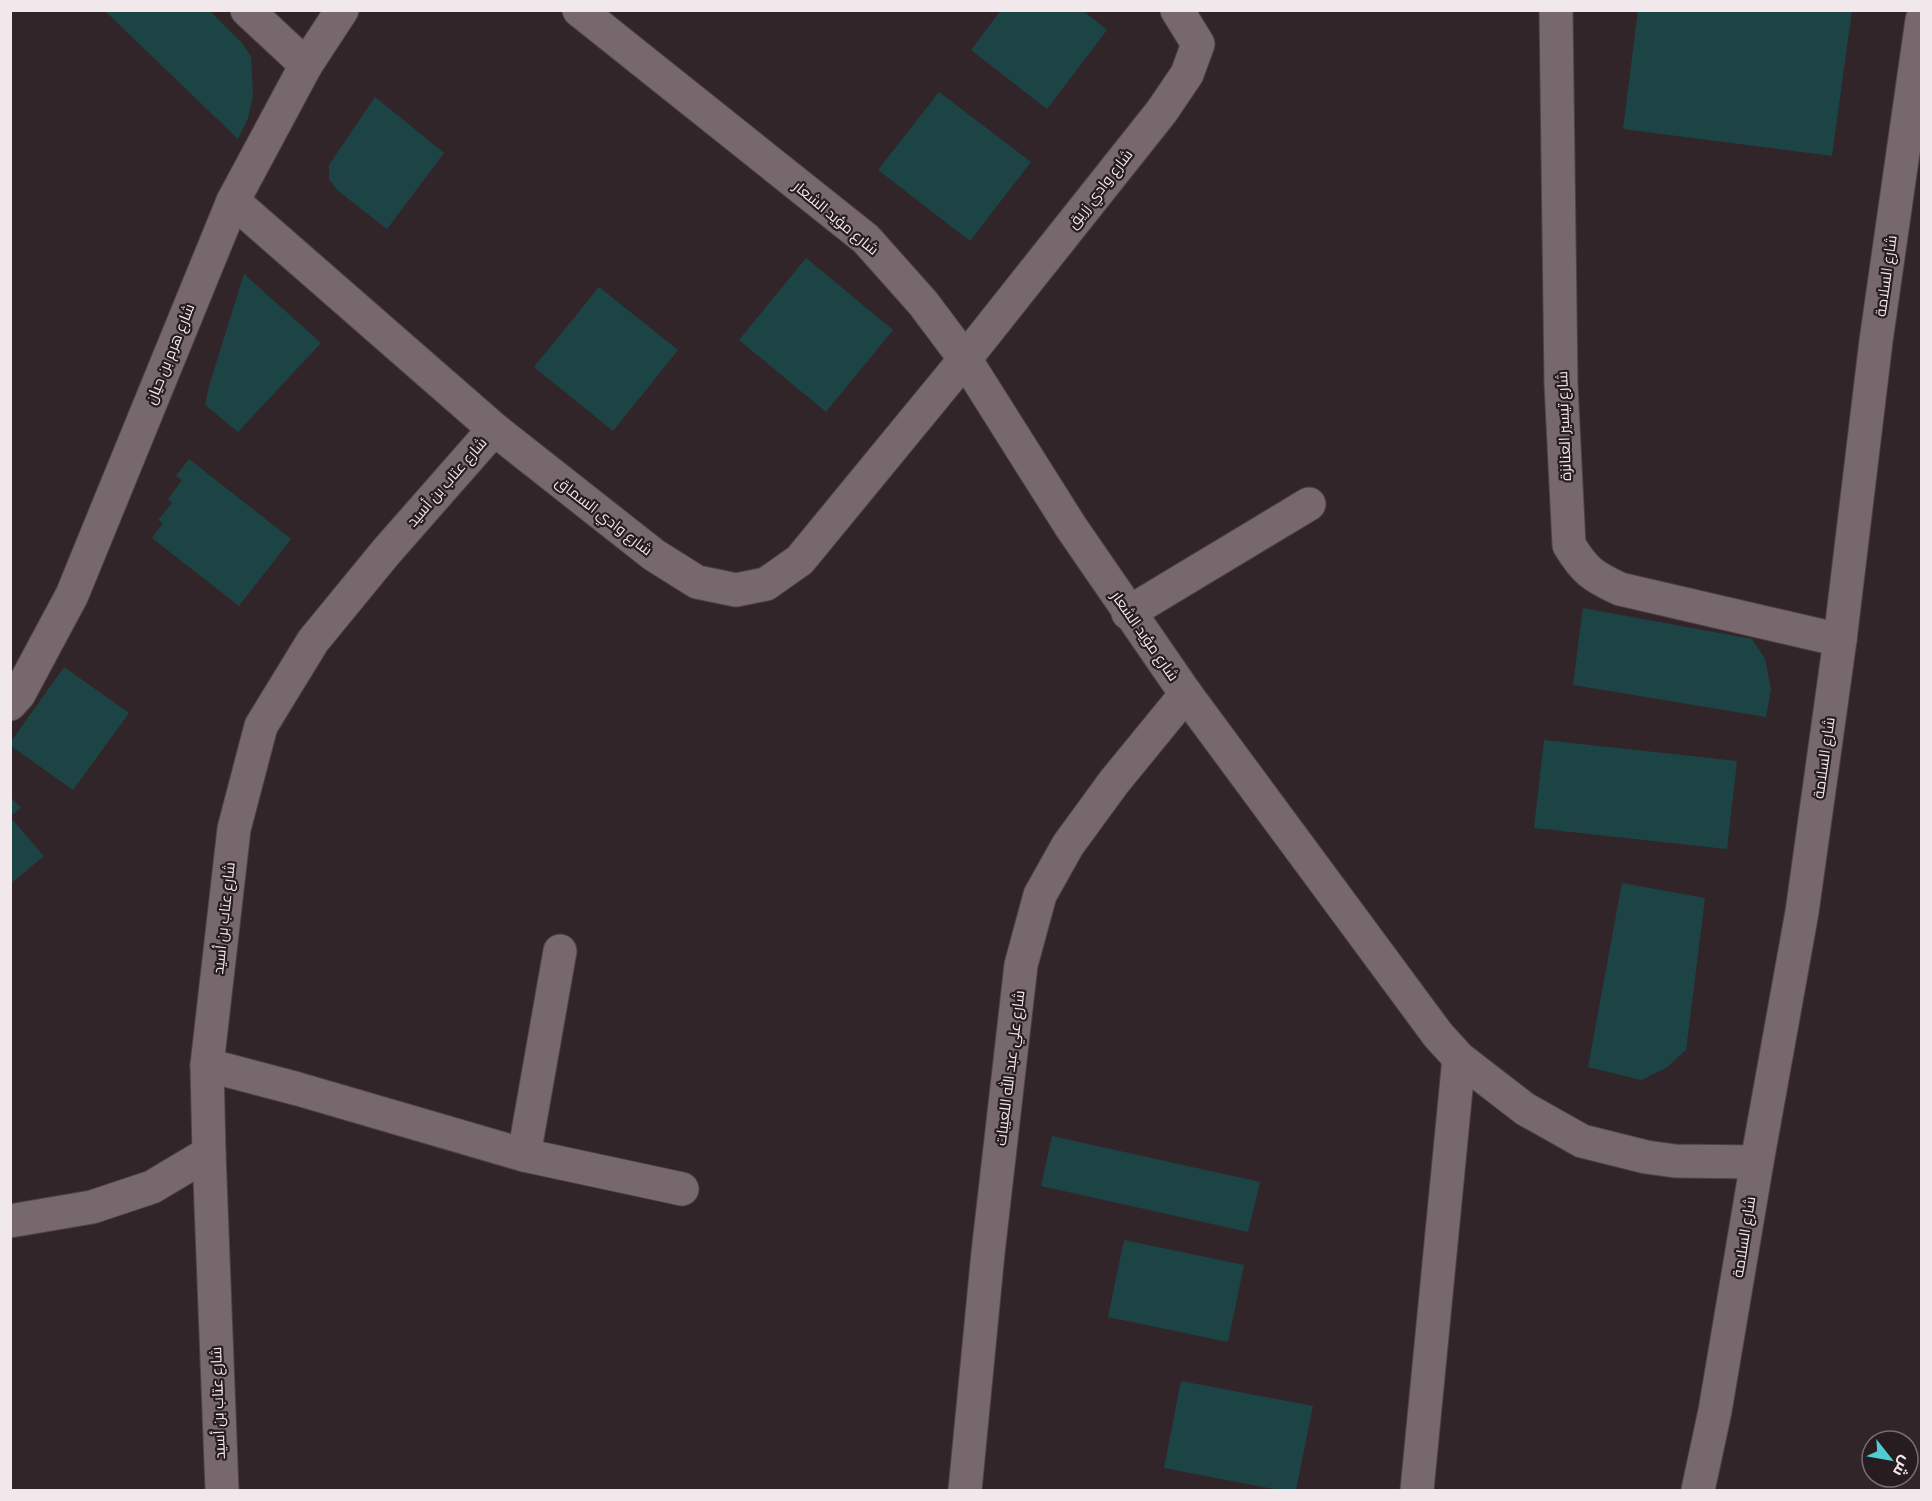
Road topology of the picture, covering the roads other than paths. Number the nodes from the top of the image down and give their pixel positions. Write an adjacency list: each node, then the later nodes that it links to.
1 (247, 10): 7 (street)
2 (342, 10): 7 (street, شارع هرم بن حيان)
3 (579, 10): 9 (street, شارع مؤيد الشعار)
4 (1177, 10): 9 (street, شارع وادي زريق)
5 (1556, 10): 13 (street, شارع تيسير العنانزة)
6 (1922, 20): 13 (street, شارع السلامة)
7 (306, 64): 8 (street, شارع هرم بن حيان)
8 (233, 201): 10 (street, شارع وادي السماق); 15 (street, شارع هرم بن حيان)
9 (965, 359): 10 (street, شارع وادي السماق); 12 (street, شارع مؤيد الشعار)
10 (494, 429): 18 (street, شارع عتاب بن أسيد)
11 (1309, 504): 12 (street)
12 (1128, 613): 14 (street, شارع مؤيد الشعار)
13 (1840, 640): 21 (street, شارع السلامة)
14 (1185, 694): 17 (street, شارع مؤيد الشعار); 25 (street, شارع علي عبد الله اللعيبات)
15 (10, 704)
16 (560, 951): 20 (street)
17 (1459, 1058): 21 (street, شارع مؤيد الشعار); 26 (street)
18 (207, 1065): 19 (street, شارع عتاب بن أسيد); 20 (street)
19 (208, 1153): 23 (street); 24 (street, شارع عتاب بن أسيد)
20 (524, 1155): 22 (street)
21 (1757, 1162): 27 (street, شارع السلامة)
22 (682, 1189)
23 (10, 1221)
24 (222, 1491)
25 (965, 1491)
26 (1417, 1491)
27 (1698, 1491)

